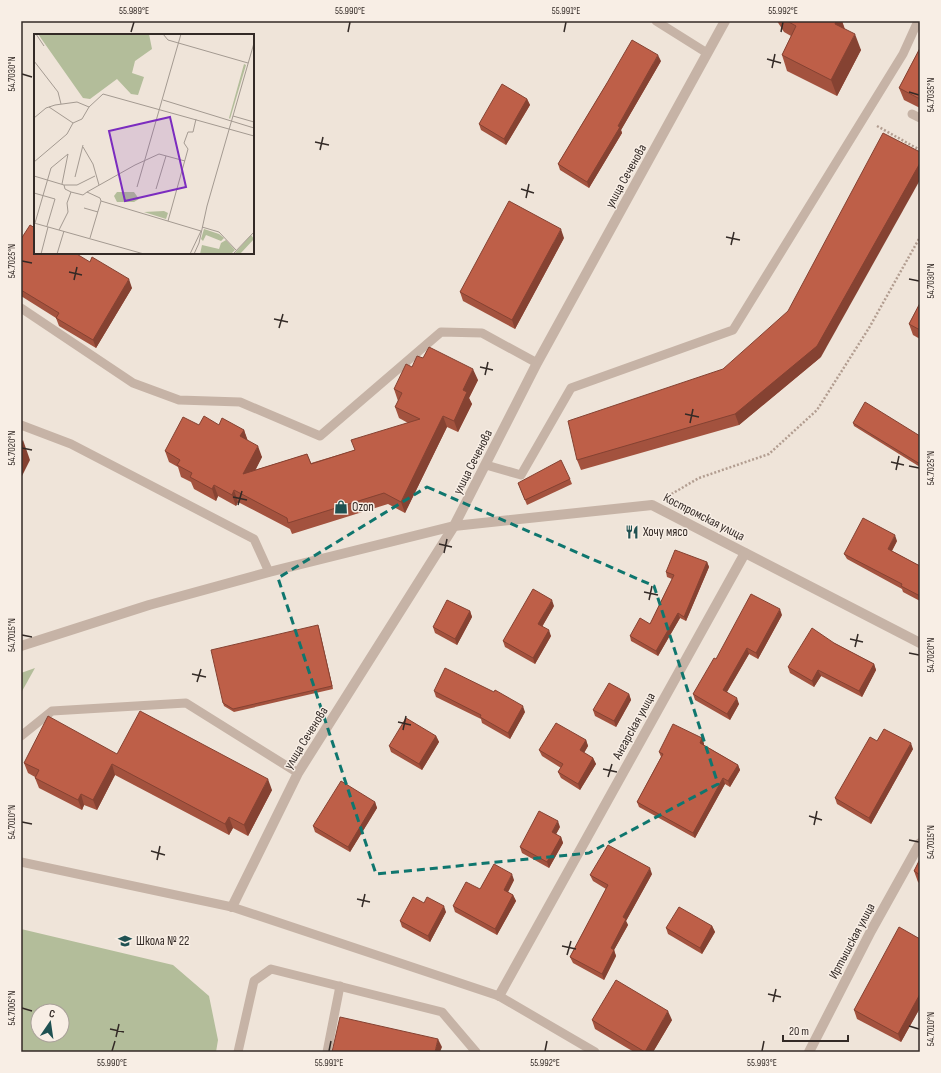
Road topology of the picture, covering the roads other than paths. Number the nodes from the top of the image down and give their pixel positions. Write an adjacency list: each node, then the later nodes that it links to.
1 (656, 21): 4 (lane)
2 (725, 21): 4 (street, улица Сеченова)
3 (918, 21): 8 (lane)
4 (707, 53): 6 (street, улица Сеченова)
5 (21, 308): 6 (lane)
6 (537, 363): 8 (street, улица Сеченова)
7 (21, 425): 11 (lane)
8 (486, 465): 9 (street, улица Сеченова)
9 (454, 526): 10 (street, Костромская улица); 11 (street, Костромская улица); 15 (street, улица Сеченова)
10 (745, 553): 12 (street, Костромская улица); 20 (street, Ангарская улица)
11 (268, 572): 13 (street, Костромская улица)
12 (920, 643)
13 (21, 646)
14 (21, 736): 15 (lane)
15 (298, 773): 18 (street, улица Сеченова)
16 (920, 843): 21 (street, Иртышская улица)
17 (21, 862): 18 (lane)
18 (232, 907): 20 (lane)
19 (340, 986): 22 (lane); 23 (lane); 24 (lane)
20 (499, 996): 25 (lane)
21 (812, 1051)
22 (238, 1052)
23 (327, 1052)
24 (476, 1052)
25 (595, 1052)

